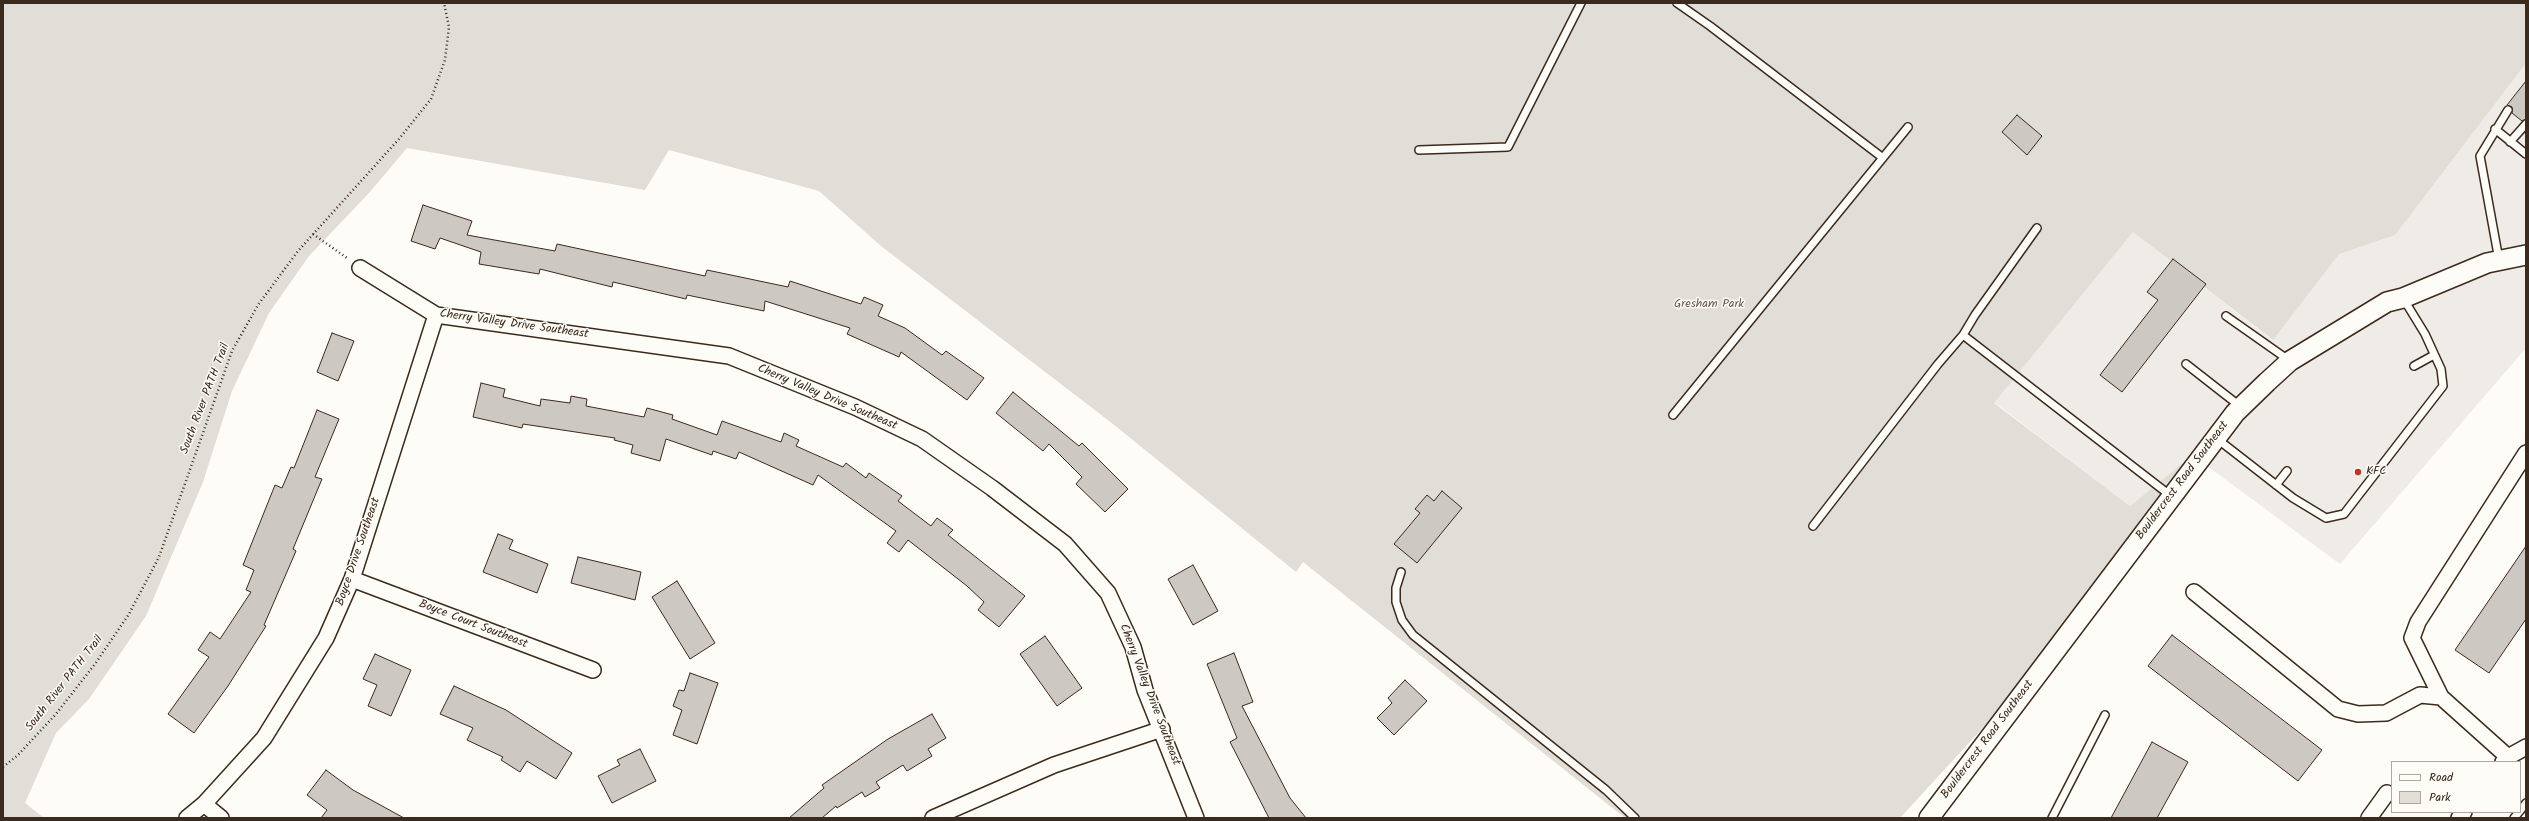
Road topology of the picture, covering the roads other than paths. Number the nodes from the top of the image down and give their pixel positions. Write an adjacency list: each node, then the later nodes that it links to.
1 (1582, 3): 8 (lane)
2 (1677, 3): 10 (lane)
3 (2508, 110): 6 (lane)
4 (2526, 124): 7 (lane)
5 (1908, 127): 10 (lane)
6 (2495, 129): 7 (lane); 13 (lane)
7 (2510, 142): 9 (lane)
8 (1419, 150)
9 (2526, 154)
10 (1883, 158): 24 (lane)
11 (2037, 228): 18 (lane)
12 (2526, 255): 13 (street, Bouldercrest Road Southeast)
13 (2499, 260): 15 (street, Bouldercrest Road Southeast)
14 (360, 268): 16 (street, Cherry Valley Drive Southeast)
15 (2403, 298): 19 (lane); 20 (street, Bouldercrest Road Southeast)
16 (436, 315): 32 (street, Boyce Drive Southeast); 37 (street, Cherry Valley Drive Southeast)
17 (2226, 316): 20 (lane)
18 (1963, 335): 29 (lane); 30 (lane)
19 (2434, 355): 22 (lane); 28 (lane)
20 (2290, 361): 23 (street, Bouldercrest Road Southeast)
21 (2186, 364): 23 (lane)
22 (2414, 366)
23 (2241, 407): 25 (street, Bouldercrest Road Southeast)
24 (1673, 415)
25 (2216, 438): 28 (lane); 29 (street, Bouldercrest Road Southeast)
26 (2526, 453): 35 (street)
27 (2287, 471): 28 (lane)
28 (2276, 485)
29 (2171, 496): 41 (street, Bouldercrest Road Southeast)
30 (1812, 526)
31 (1401, 572): 47 (lane)
32 (352, 579): 34 (street, Boyce Court Southeast); 42 (street, Boyce Drive Southeast)
33 (2194, 592): 35 (street)
34 (594, 670)
35 (2441, 697): 39 (street)
36 (2105, 715): 50 (lane)
37 (1162, 729): 45 (street); 46 (street, Cherry Valley Drive Southeast)
38 (2526, 747): 39 (street)
39 (2506, 759)
40 (2387, 793): 51 (street)
41 (1940, 803): 48 (street); 49 (street, Bouldercrest Road Southeast)
42 (204, 804): 43 (street, Boyce Drive Southeast); 44 (street)
43 (188, 818)
44 (221, 818)
45 (933, 818)
46 (1196, 818)
47 (1635, 818)
48 (1913, 818)
49 (1928, 818)
50 (2052, 818)
51 (2368, 818)

